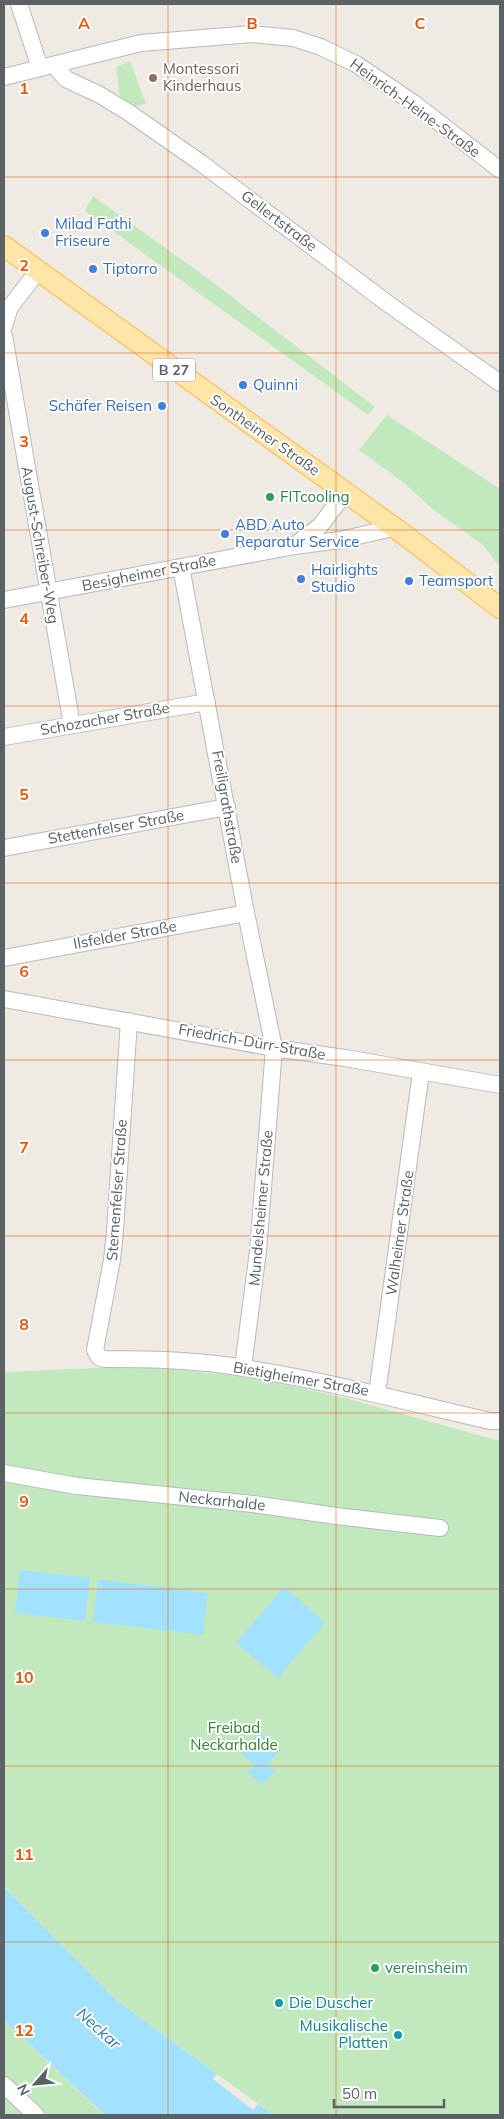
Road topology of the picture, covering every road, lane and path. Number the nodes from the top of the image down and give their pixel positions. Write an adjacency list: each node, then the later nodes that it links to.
1 (20, 4): 2 (street)
2 (48, 67): 3 (street, Heinrich-Heine-Straße); 4 (street, Heinrich-Heine-Straße); 9 (street, Gellertstraße)
3 (4, 77)
4 (500, 170)
5 (4, 246): 6 (main road, Sontheimer Straße / B 27)
6 (38, 271): 7 (street); 10 (main road, Sontheimer Straße / B 27)
7 (4, 326)
8 (4, 336): 14 (street, August-Schreiber-Weg)
9 (500, 383)
10 (345, 493): 11 (main road, Sontheimer Straße / B 27); 12 (street, Besigheimer Straße)
11 (393, 528): 12 (street, Besigheimer Straße); 16 (main road, Sontheimer Straße / B 27)
12 (295, 546): 13 (street, Besigheimer Straße)
13 (181, 567): 14 (street, Besigheimer Straße); 17 (street, Freiligrathstraße)
14 (49, 592): 15 (street, Besigheimer Straße); 18 (street, August-Schreiber-Weg)
15 (4, 600)
16 (500, 608)
17 (207, 702): 18 (street, Schozacher Straße); 20 (street, Freiligrathstraße)
18 (72, 725): 19 (street, Schozacher Straße)
19 (4, 737)
20 (228, 807): 21 (street, Stettenfelser Straße); 22 (street, Freiligrathstraße)
21 (4, 848)
22 (246, 913): 23 (street, Ilsfelder Straße); 26 (street, Freiligrathstraße)
23 (4, 958)
24 (4, 998): 25 (street, Friedrich-Dürr-Straße)
25 (129, 1020): 26 (street, Friedrich-Dürr-Straße); 29 (street, Sternenfelser Straße)
26 (274, 1048): 27 (street, Friedrich-Dürr-Straße); 30 (street, Mundelsheimer Straße)
27 (421, 1072): 28 (street, Friedrich-Dürr-Straße); 31 (street, Walheimer Straße)
28 (500, 1085)
29 (99, 1357): 30 (street, Bietigheimer Straße)
30 (243, 1367): 31 (street, Bietigheimer Straße)
31 (377, 1394): 32 (street, Bietigheimer Straße)
32 (500, 1420)
33 (4, 1473): 34 (street, Neckarhalde)
34 (440, 1528)
35 (4, 2085): 36 (street)
36 (36, 2115)

